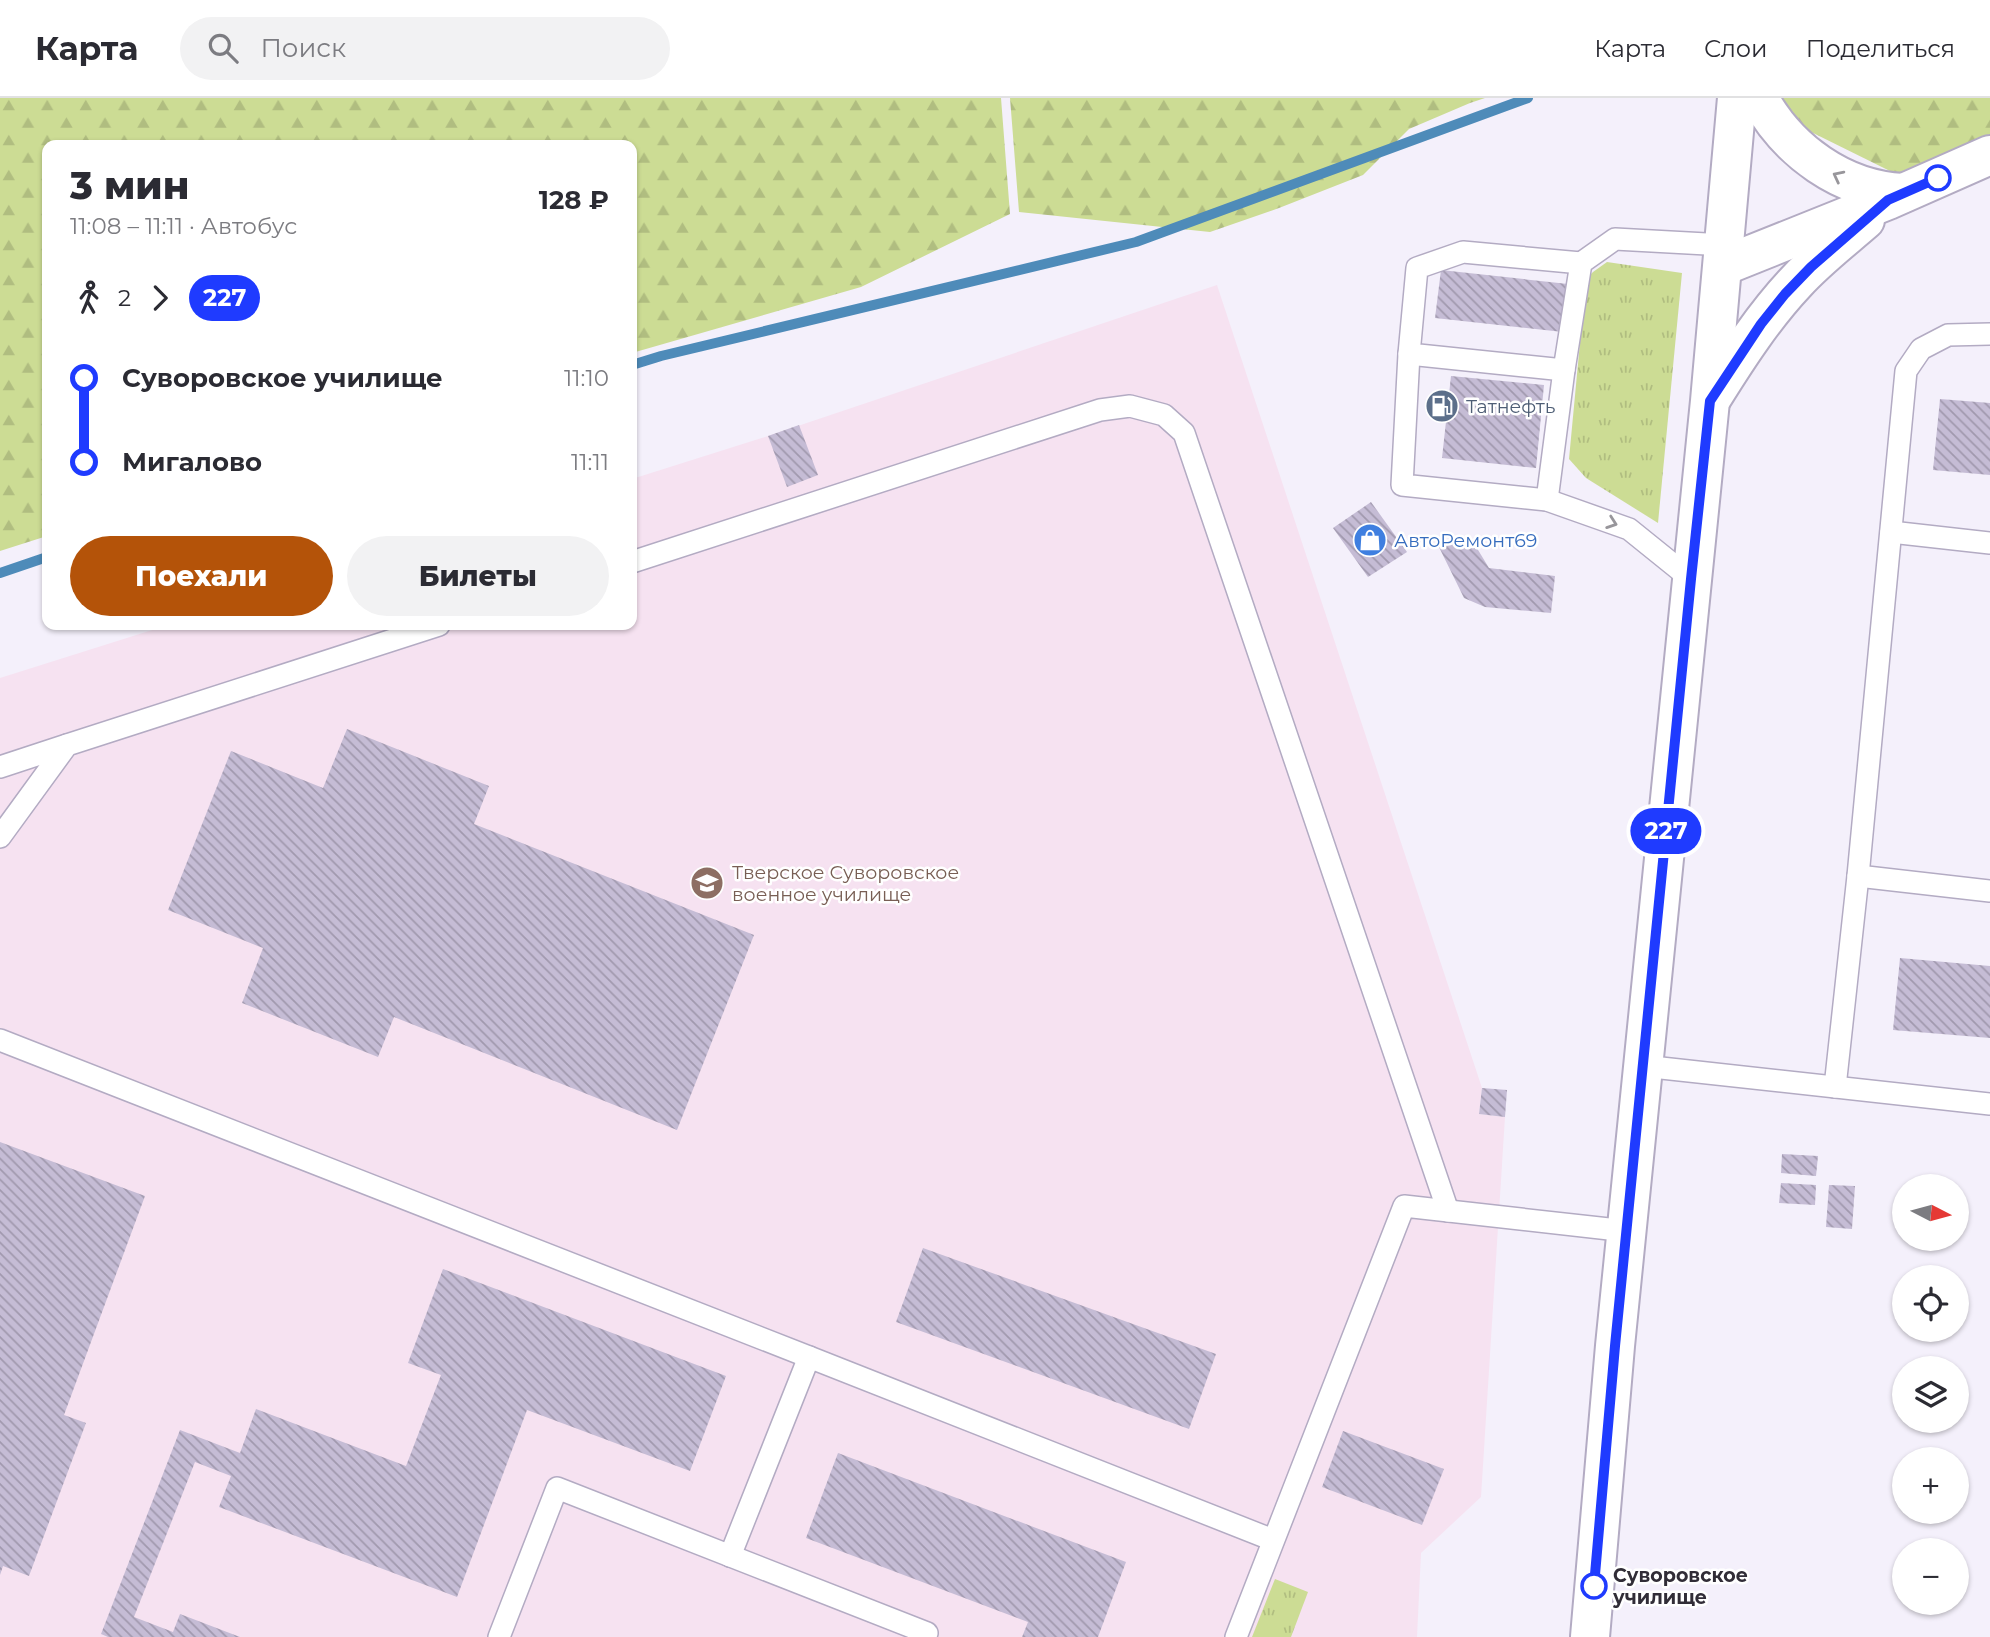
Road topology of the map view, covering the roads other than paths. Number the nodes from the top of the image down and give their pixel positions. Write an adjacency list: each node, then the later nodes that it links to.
1 (1737, 98): 5 (street)
2 (1759, 98): 4 (street, one-way to 2)
3 (1990, 155): 4 (street)
4 (1896, 197): 5 (street); 10 (street)
5 (1724, 255): 6 (lane); 10 (street)
6 (1581, 263): 8 (lane); 9 (lane)
7 (1990, 334): 12 (lane)
8 (1409, 354): 9 (lane); 11 (lane)
9 (1563, 370): 11 (lane)
10 (1710, 401): 15 (street)
11 (1547, 500): 15 (lane, one-way to 15)
12 (1891, 532): 13 (lane); 20 (lane)
13 (1990, 543)
14 (637, 560): 26 (lane)
15 (1691, 579): 23 (street)
16 (424, 630): 17 (lane)
17 (67, 745): 18 (lane); 19 (lane)
18 (0, 767)
19 (0, 837)
20 (1858, 876): 21 (lane); 24 (lane)
21 (1990, 891)
22 (0, 1040): 28 (lane)
23 (1643, 1066): 24 (lane); 27 (street)
24 (1835, 1087): 25 (lane)
25 (1990, 1104)
26 (1448, 1211): 27 (lane); 29 (lane)
27 (1627, 1231): 34 (street)
28 (808, 1357): 29 (lane); 30 (lane)
29 (1273, 1540): 33 (lane)
30 (730, 1556): 31 (lane); 32 (lane)
31 (499, 1637)
32 (925, 1637)
33 (1236, 1637)
34 (1590, 1637)

